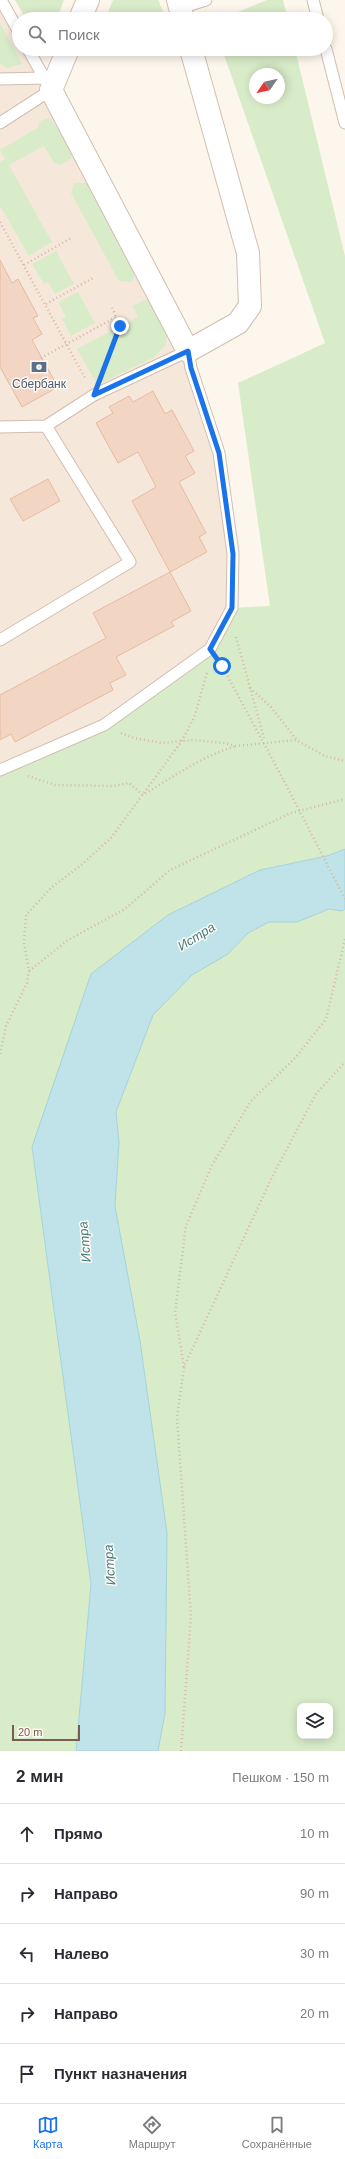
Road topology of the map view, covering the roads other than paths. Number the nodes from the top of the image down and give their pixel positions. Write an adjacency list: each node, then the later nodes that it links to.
1 (1, 0): 8 (lane)
2 (88, 0): 6 (street)
3 (206, 0): 5 (lane)
4 (313, 0): 7 (lane)
5 (180, 9)
6 (83, 12)
7 (316, 12)
8 (12, 20)
9 (32, 56): 14 (lane)
10 (64, 56): 14 (street)
11 (193, 56): 17 (street)
12 (328, 56): 16 (lane)
13 (0, 78): 14 (lane)
14 (48, 84): 15 (lane); 17 (street)
15 (0, 122)
16 (345, 123)
17 (188, 351): 18 (lane); 21 (lane)
18 (46, 426): 19 (lane); 20 (lane)
19 (0, 427)
20 (0, 640)
21 (3, 769)

